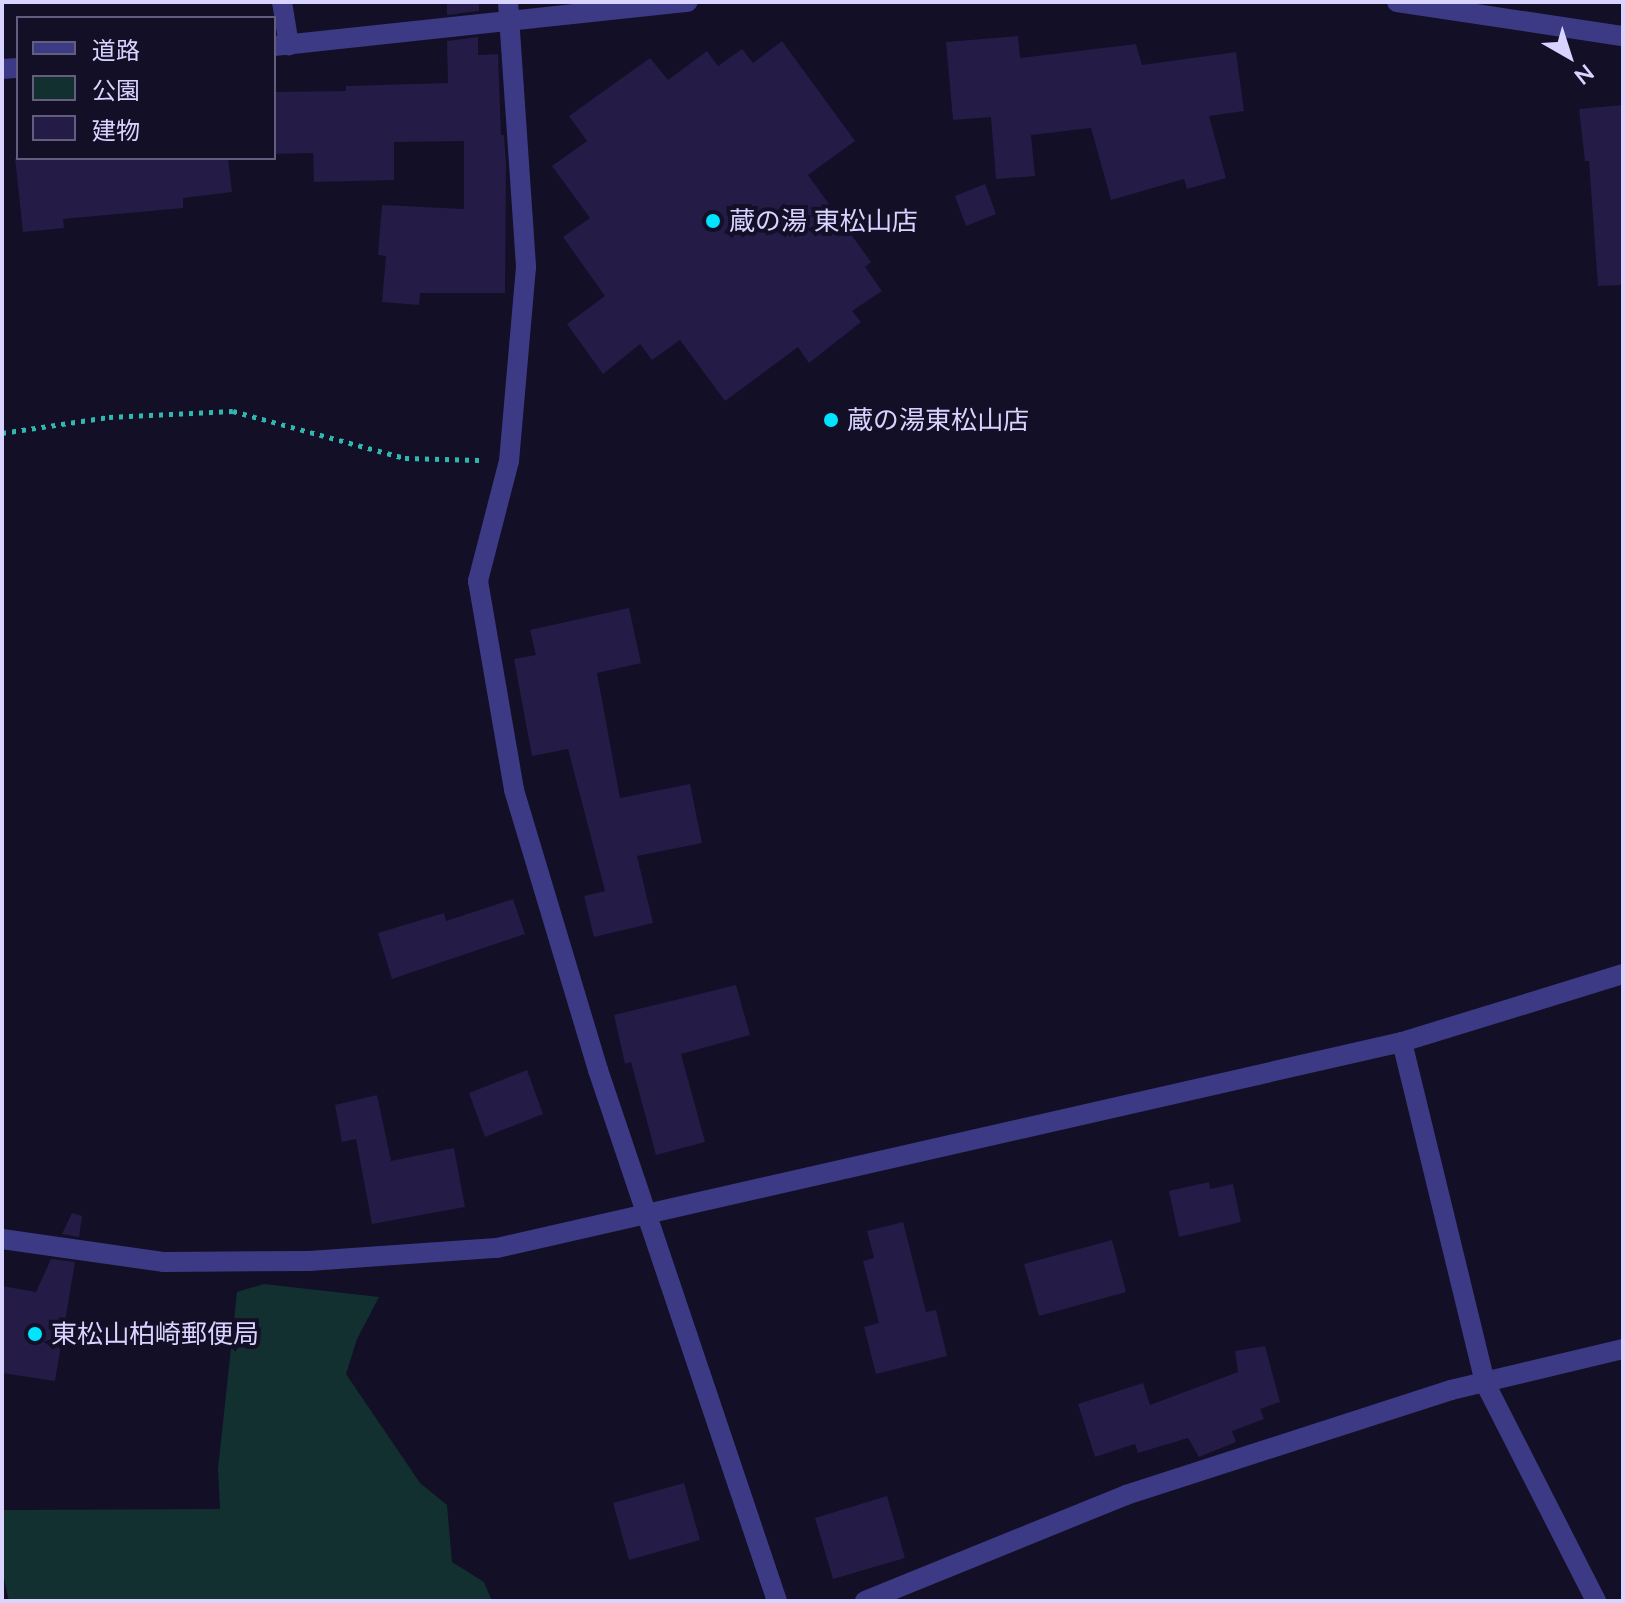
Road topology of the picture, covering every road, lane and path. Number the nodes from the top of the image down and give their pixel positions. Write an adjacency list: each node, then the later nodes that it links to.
1 (282, 2): 7 (street)
2 (508, 2): 5 (street)
3 (688, 2): 5 (street)
4 (1397, 2): 6 (street)
5 (509, 24): 7 (street); 9 (street)
6 (1623, 36)
7 (282, 45)
8 (2, 433): 9 (path)
9 (509, 461): 12 (street)
10 (1623, 974): 11 (street)
11 (1402, 1042): 12 (street); 15 (street)
12 (648, 1213): 13 (street); 16 (street)
13 (2, 1239)
14 (1623, 1349): 15 (street)
15 (1485, 1383): 17 (street); 18 (street)
16 (777, 1601)
17 (865, 1601)
18 (1596, 1601)

